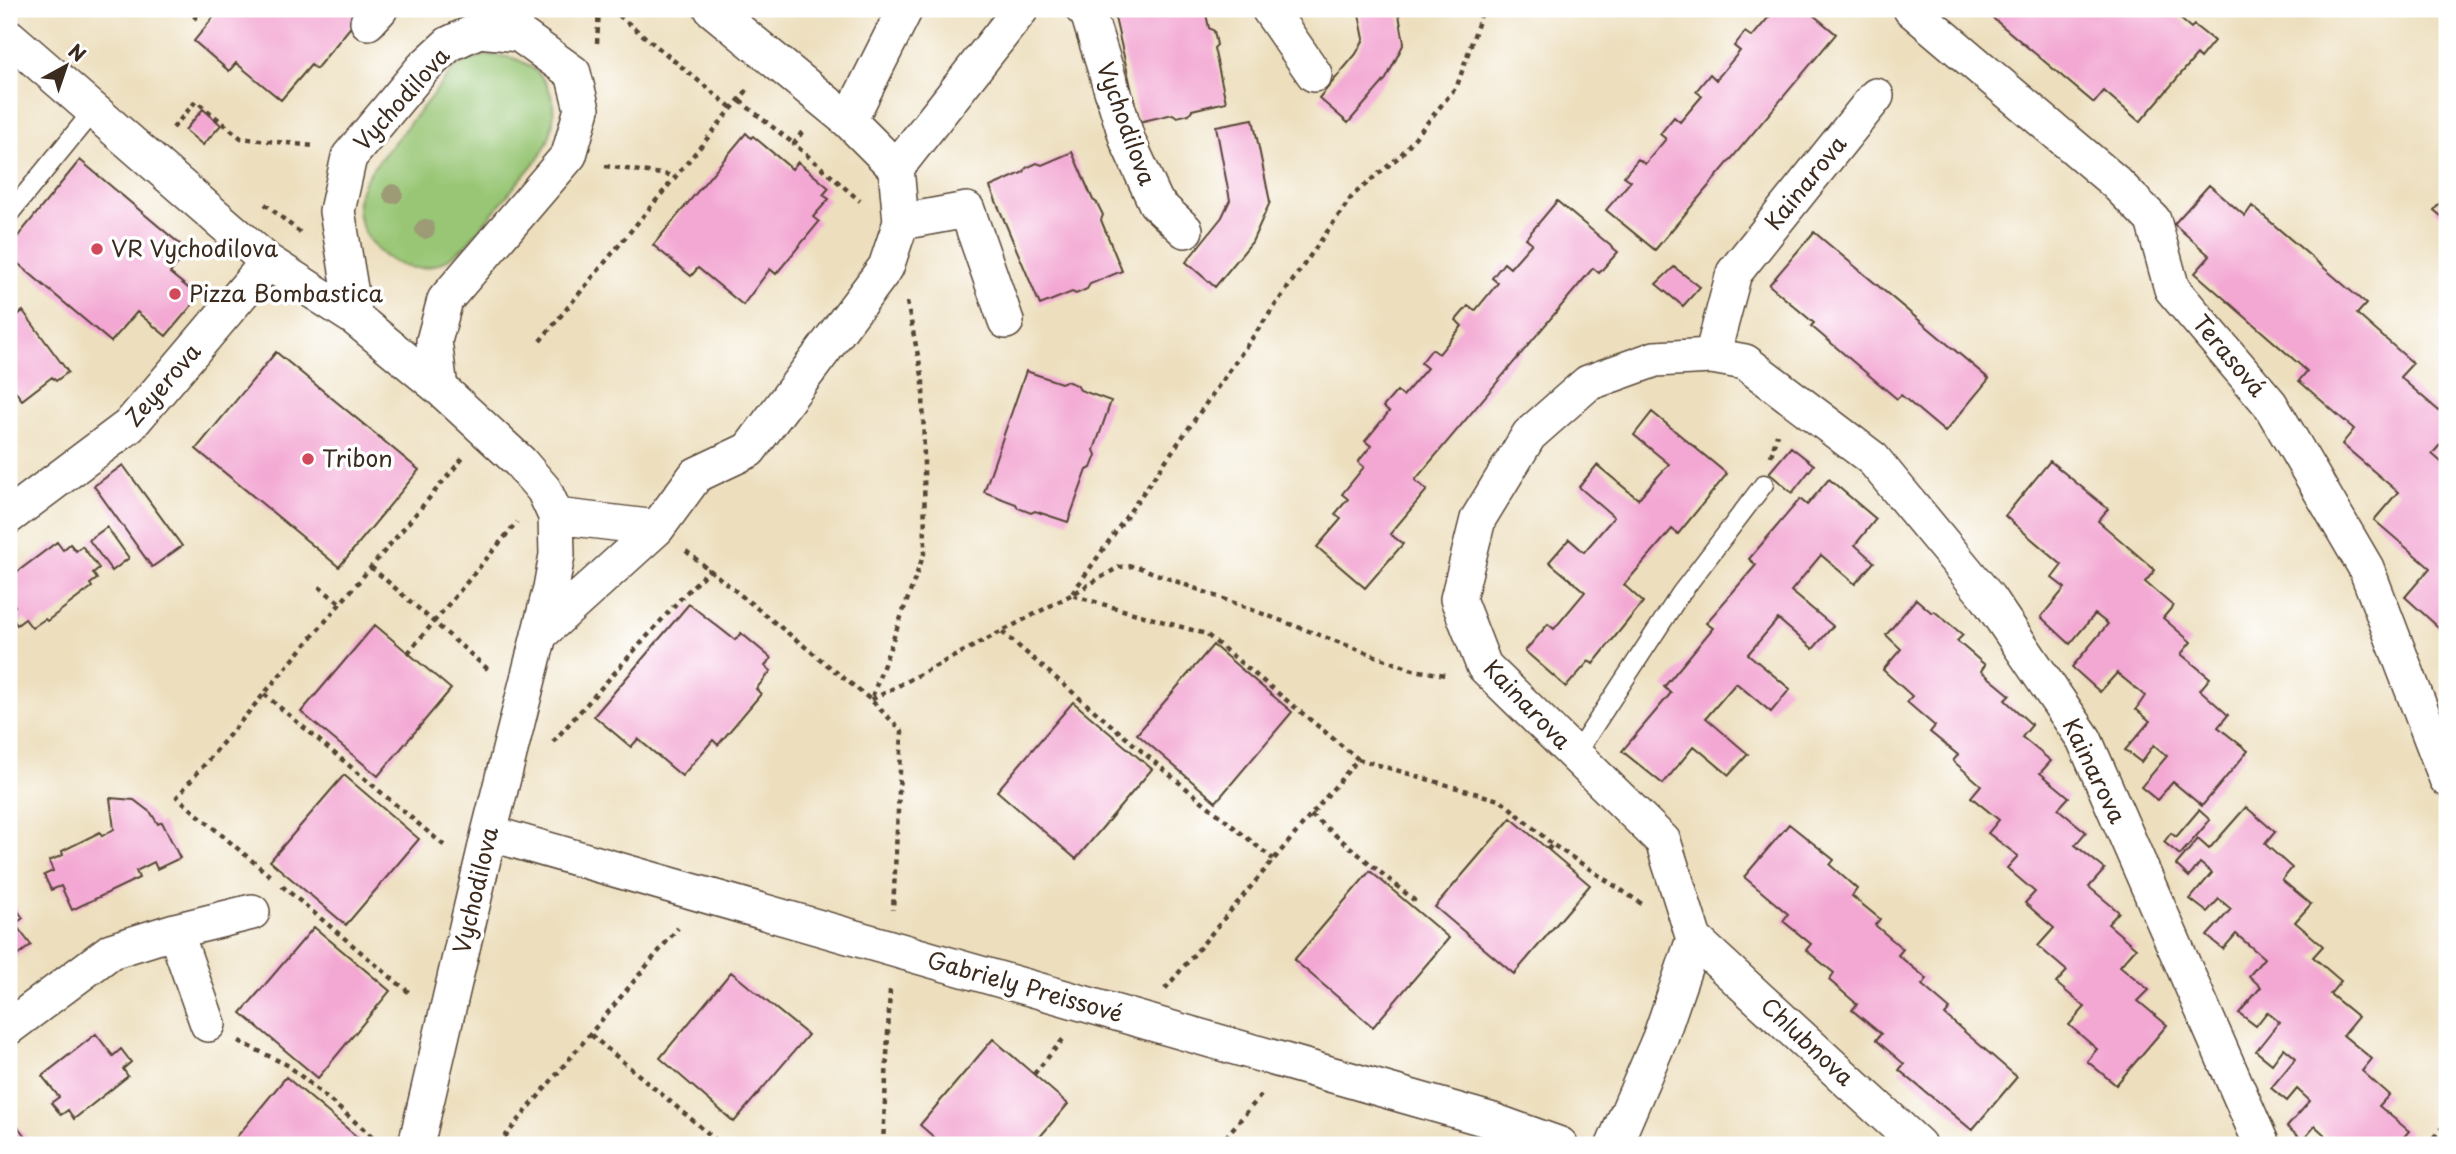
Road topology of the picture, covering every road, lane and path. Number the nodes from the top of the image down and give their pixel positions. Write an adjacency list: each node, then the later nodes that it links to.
1 (202, 9): 11 (path)
2 (599, 9): 13 (path)
3 (611, 9): 18 (path)
4 (712, 9): 14 (street)
5 (905, 9): 19 (street)
6 (1021, 9): 27 (street)
7 (1083, 9): 33 (street, Vychodilova)
8 (1269, 9): 15 (street)
9 (1483, 9): 51 (path)
10 (1911, 9): 64 (street, Terasová)
11 (194, 19)
12 (9, 37): 20 (street)
13 (597, 47)
14 (772, 58): 17 (path); 19 (street)
15 (1314, 74)
16 (1876, 96): 40 (street, Kainarova)
17 (740, 101): 18 (path); 24 (path)
18 (733, 109): 28 (path)
19 (836, 110): 24 (path); 27 (street)
20 (93, 111): 31 (lane); 35 (street)
21 (163, 120): 22 (path)
22 (173, 128): 23 (path); 25 (path)
23 (181, 135)
24 (793, 144): 30 (path)
25 (327, 148)
26 (593, 164): 28 (path)
27 (896, 168): 32 (street)
28 (677, 176): 39 (path)
29 (262, 201): 34 (path)
30 (866, 206)
31 (9, 214)
32 (901, 222): 36 (street); 38 (street)
33 (1185, 230)
34 (302, 234)
35 (268, 262): 37 (street); 46 (street, Zeyerova)
36 (886, 267): 47 (street); 60 (path)
37 (355, 318): 41 (street); 41 (street, Vychodilova)
38 (1006, 321)
39 (540, 341)
40 (1712, 356): 42 (street, Kainarova); 57 (street, Kainarova)
41 (440, 388): 43 (street)
42 (1788, 395): 44 (path); 96 (street, Kainarova)
43 (486, 431): 45 (street); 48 (path)
44 (1764, 484): 62 (lane)
45 (550, 503): 47 (street); 53 (path); 55 (street, Vychodilova)
46 (9, 516)
47 (657, 528): 49 (path); 55 (street)
48 (371, 567): 52 (path); 53 (path)
49 (710, 569): 60 (path); 61 (path)
50 (319, 587): 52 (path)
51 (1071, 595): 54 (path); 57 (path); 63 (path)
52 (340, 603): 59 (path)
53 (433, 621): 56 (path); 58 (path)
54 (1002, 632): 60 (path); 69 (path)
55 (539, 635): 58 (street, Vychodilova)
56 (408, 653)
57 (1484, 666): 62 (street, Kainarova)
58 (525, 691): 66 (street, Vychodilova)
59 (264, 694): 70 (path); 78 (path)
60 (871, 701): 77 (path)
61 (547, 749)
62 (1575, 755): 76 (street, Kainarova)
63 (1359, 759): 65 (path); 67 (path)
64 (2447, 779)
65 (1311, 815): 69 (path); 71 (path)
66 (489, 833): 70 (street, Vychodilova); 77 (street, Gabriely Preissové)
67 (1552, 844): 68 (path); 72 (path)
68 (1548, 850)
69 (1273, 859): 79 (path)
70 (480, 875): 88 (street, Vychodilova)
71 (1410, 905)
72 (1653, 911)
73 (252, 912): 75 (street)
74 (681, 923): 83 (path)
75 (175, 931): 80 (street); 81 (street)
76 (1694, 939): 94 (street); 95 (street, Chlubnova)
77 (891, 948): 79 (street, Gabriely Preissové); 91 (path)
78 (418, 999)
79 (1139, 1020): 93 (street, Gabriely Preissové)
80 (208, 1024): 87 (path)
81 (9, 1027)
82 (1067, 1034): 84 (path)
83 (591, 1035): 89 (path); 90 (path)
84 (1034, 1074)
85 (1263, 1093): 92 (path)
86 (2447, 1122): 97 (path)
87 (384, 1145)
88 (416, 1145)
89 (498, 1145)
90 (722, 1145)
91 (883, 1145)
92 (1219, 1145)
93 (1560, 1145)
94 (1614, 1145)
95 (1919, 1145)
96 (2262, 1145)
97 (2427, 1145)

